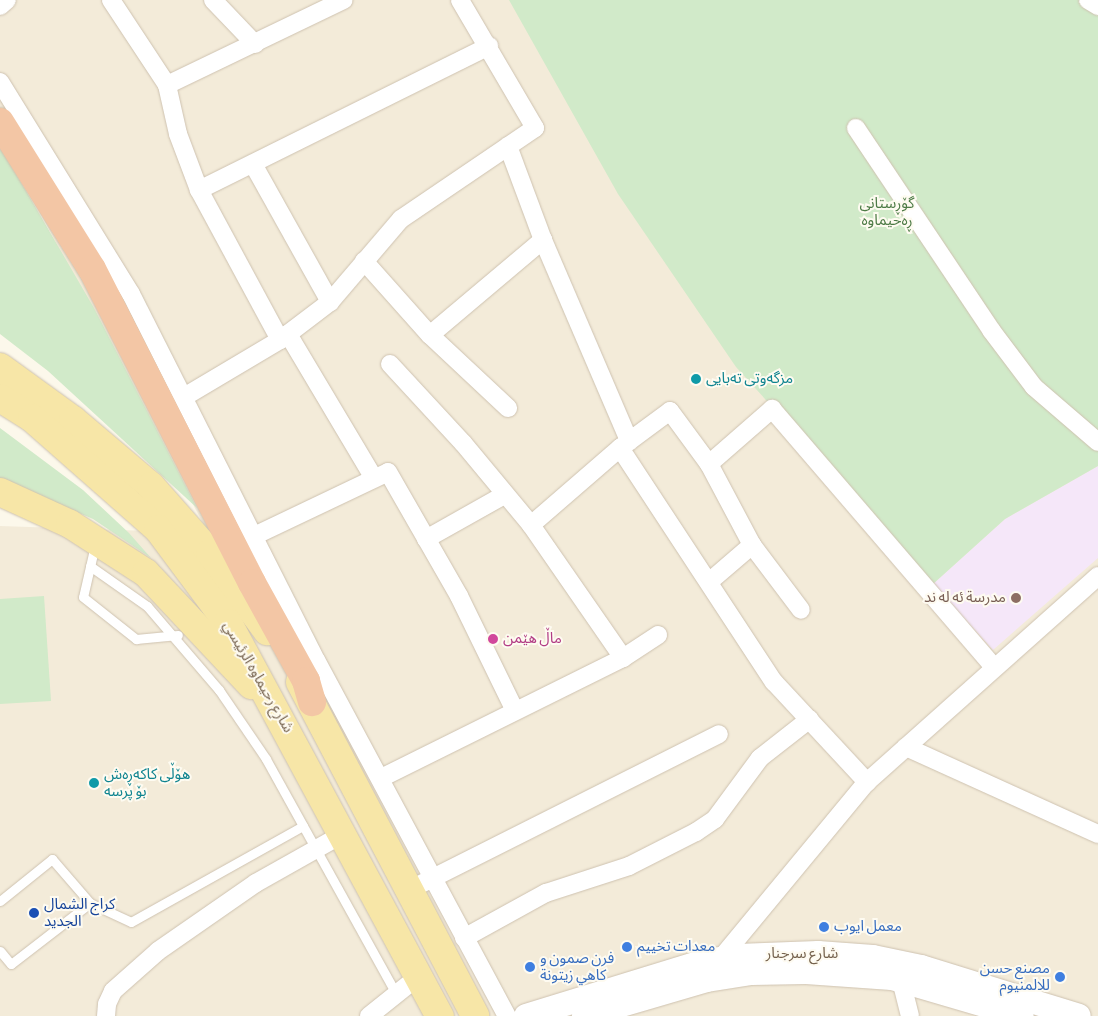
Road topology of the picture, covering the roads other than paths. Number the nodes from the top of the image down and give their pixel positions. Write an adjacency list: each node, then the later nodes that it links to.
1 (7, 0): 7 (street)
2 (111, 0): 12 (street)
3 (213, 0): 9 (street)
4 (344, 0): 9 (street)
5 (460, 0): 10 (street)
6 (1088, 0): 8 (street)
7 (0, 6)
8 (1098, 6)
9 (255, 44): 12 (street)
10 (489, 46): 15 (street); 16 (street)
11 (0, 82): 25 (street)
12 (167, 85): 17 (street)
13 (0, 122): 47 (highway)
14 (856, 128): 28 (street)
15 (508, 146): 18 (street); 19 (street)
16 (253, 164): 17 (street); 20 (street)
17 (199, 190): 22 (street)
18 (542, 240): 21 (street); 29 (street)
19 (364, 261): 20 (street); 21 (street)
20 (330, 302): 22 (street)
21 (430, 336): 27 (street)
22 (284, 337): 25 (street); 31 (street)
23 (390, 364): 33 (street)
24 (0, 367): 47 (main road, شارع رحيماوه الرئيسي)
25 (184, 397): 35 (street)
26 (0, 398): 50 (main road, شارع رحيماوه الرئيسي)
27 (508, 408)
28 (1098, 442)
29 (624, 444): 30 (street); 34 (street); 41 (street)
30 (709, 464): 38 (street); 46 (street)
31 (374, 478): 35 (street); 37 (street)
32 (0, 492): 36 (main road)
33 (504, 495): 34 (street); 37 (street)
34 (531, 525): 45 (street)
35 (254, 536): 53 (street)
36 (96, 539): 39 (lane); 43 (main road)
37 (426, 539): 48 (street)
38 (752, 545): 41 (street); 42 (street)
39 (90, 566): 43 (lane); 43 (lane)
40 (1098, 576): 46 (street)
41 (709, 582): 49 (street)
42 (800, 610)
43 (185, 630): 50 (main road); 55 (lane)
44 (658, 635): 45 (street)
45 (623, 658): 48 (street)
46 (994, 667): 52 (street)
47 (312, 702): 60 (main road, شارع رحيماوه الرئيسي)
48 (514, 709): 53 (street)
49 (810, 719): 54 (street); 63 (street)
50 (284, 721): 56 (main road, شارع رحيماوه الرئيسي)
51 (719, 734): 59 (street)
52 (906, 747): 54 (street); 57 (street)
53 (381, 778): 59 (street)
54 (867, 782): 65 (street)
55 (303, 826): 58 (lane); 62 (lane)
56 (343, 834): 58 (street); 66 (main road, شارع رحيماوه الرئيسي)
57 (1098, 834)
58 (315, 849): 68 (lane); 71 (street)
59 (434, 877): 60 (street); 63 (street)
60 (407, 890): 74 (main road, شارع رحيماوه الرئيسي)
61 (0, 901): 62 (lane)
62 (90, 903): 64 (lane)
63 (464, 938): 75 (street)
64 (0, 951)
65 (722, 957): 70 (street, شارع سرجنار); 76 (street, شارع سرجنار)
66 (419, 976): 68 (street); 73 (main road, شارع رحيماوه الرئيسي)
67 (901, 980): 69 (street, شارع سرجنار); 70 (street, شارع سرجنار); 78 (street)
68 (396, 994): 72 (street)
69 (637, 1008): 77 (street, شارع سرجنار)
70 (1028, 1011): 79 (street, شارع سرجنار)
71 (106, 1016)
72 (369, 1016)
73 (440, 1016)
74 (475, 1016)
75 (507, 1016)
76 (526, 1016)
77 (584, 1016)
78 (910, 1016)
79 (1079, 1016)

